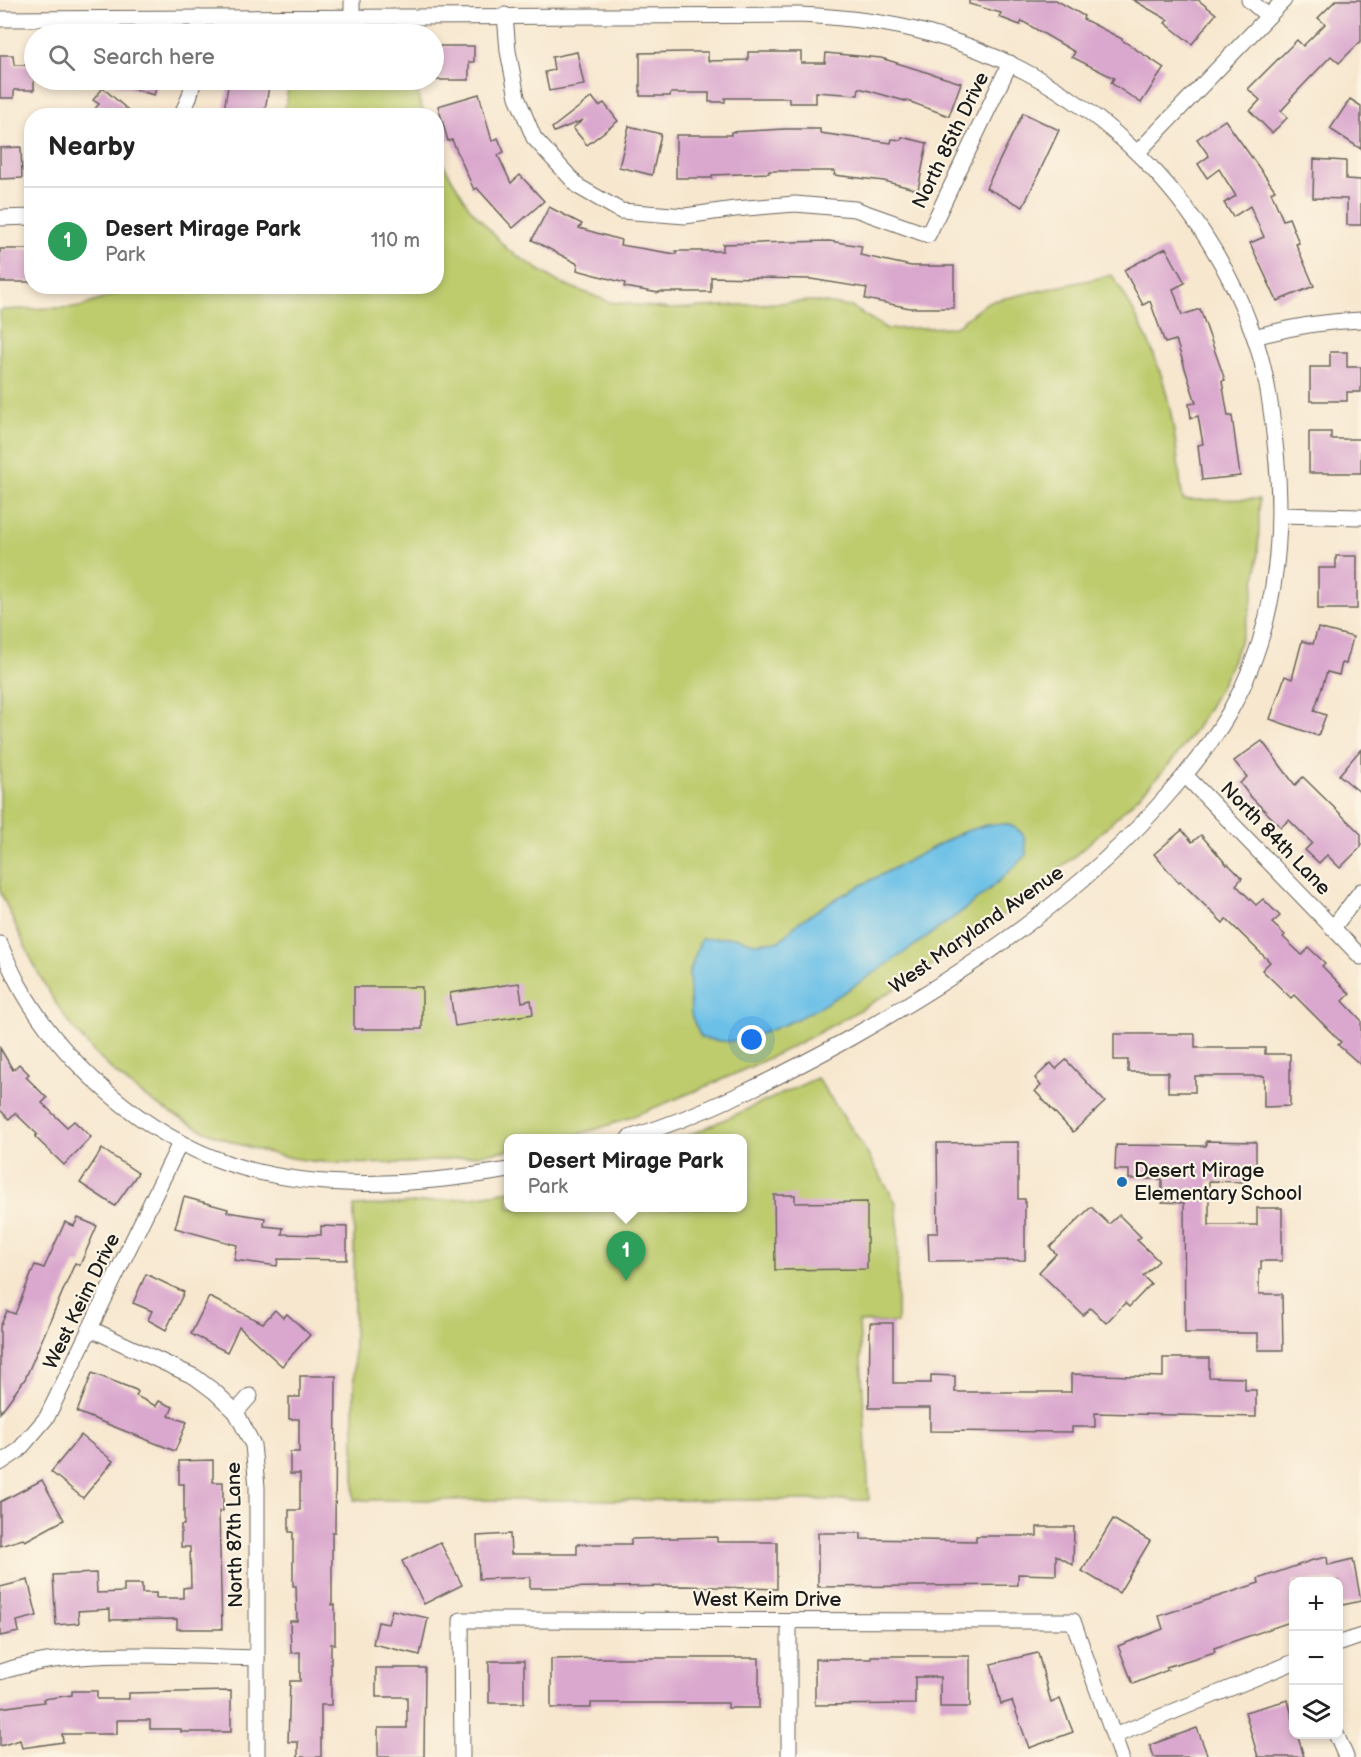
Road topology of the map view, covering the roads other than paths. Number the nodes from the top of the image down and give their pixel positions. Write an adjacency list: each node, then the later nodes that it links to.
1 (352, 0): 6 (street)
2 (1249, 0): 5 (street)
3 (1284, 0): 5 (street)
4 (505, 15): 6 (street, West Maryland Avenue); 10 (street, West Maryland Avenue); 10 (street, North 85th Drive)
5 (1268, 16): 13 (street)
6 (352, 17): 7 (street, West Maryland Avenue)
7 (199, 18): 8 (street, West Maryland Avenue); 9 (street)
8 (0, 19)
9 (199, 24)
10 (1010, 63): 13 (street, West Maryland Avenue)
11 (191, 90): 12 (street)
12 (185, 108)
13 (1138, 152): 17 (street, West Maryland Avenue)
14 (24, 217): 15 (street)
15 (0, 218)
16 (1361, 320): 17 (street)
17 (1255, 338): 18 (street, West Maryland Avenue)
18 (1280, 515): 19 (street); 20 (street, West Maryland Avenue)
19 (1361, 517)
20 (1185, 775): 22 (street, North 84th Lane); 25 (street, West Maryland Avenue)
21 (1361, 891): 22 (street)
22 (1333, 927): 24 (street, North 84th Lane)
23 (0, 944): 26 (street)
24 (1361, 957)
25 (640, 1134)
26 (180, 1143): 27 (street); 28 (street, West Keim Drive)
27 (504, 1171)
28 (91, 1329): 30 (street, North 87th Lane); 31 (street, West Keim Drive)
29 (250, 1396): 30 (street)
30 (236, 1412): 35 (street, North 87th Lane)
31 (0, 1463)
32 (789, 1621): 38 (street, West Keim Drive); 41 (street, West Keim Drive); 42 (street)
33 (1361, 1636): 34 (street)
34 (1343, 1642)
35 (257, 1658): 37 (street); 40 (street, North 87th Lane)
36 (1289, 1664): 38 (street)
37 (0, 1672)
38 (1114, 1736): 43 (street)
39 (1338, 1739): 44 (street)
40 (257, 1757)
41 (462, 1757)
42 (789, 1757)
43 (1120, 1757)
44 (1346, 1757)

